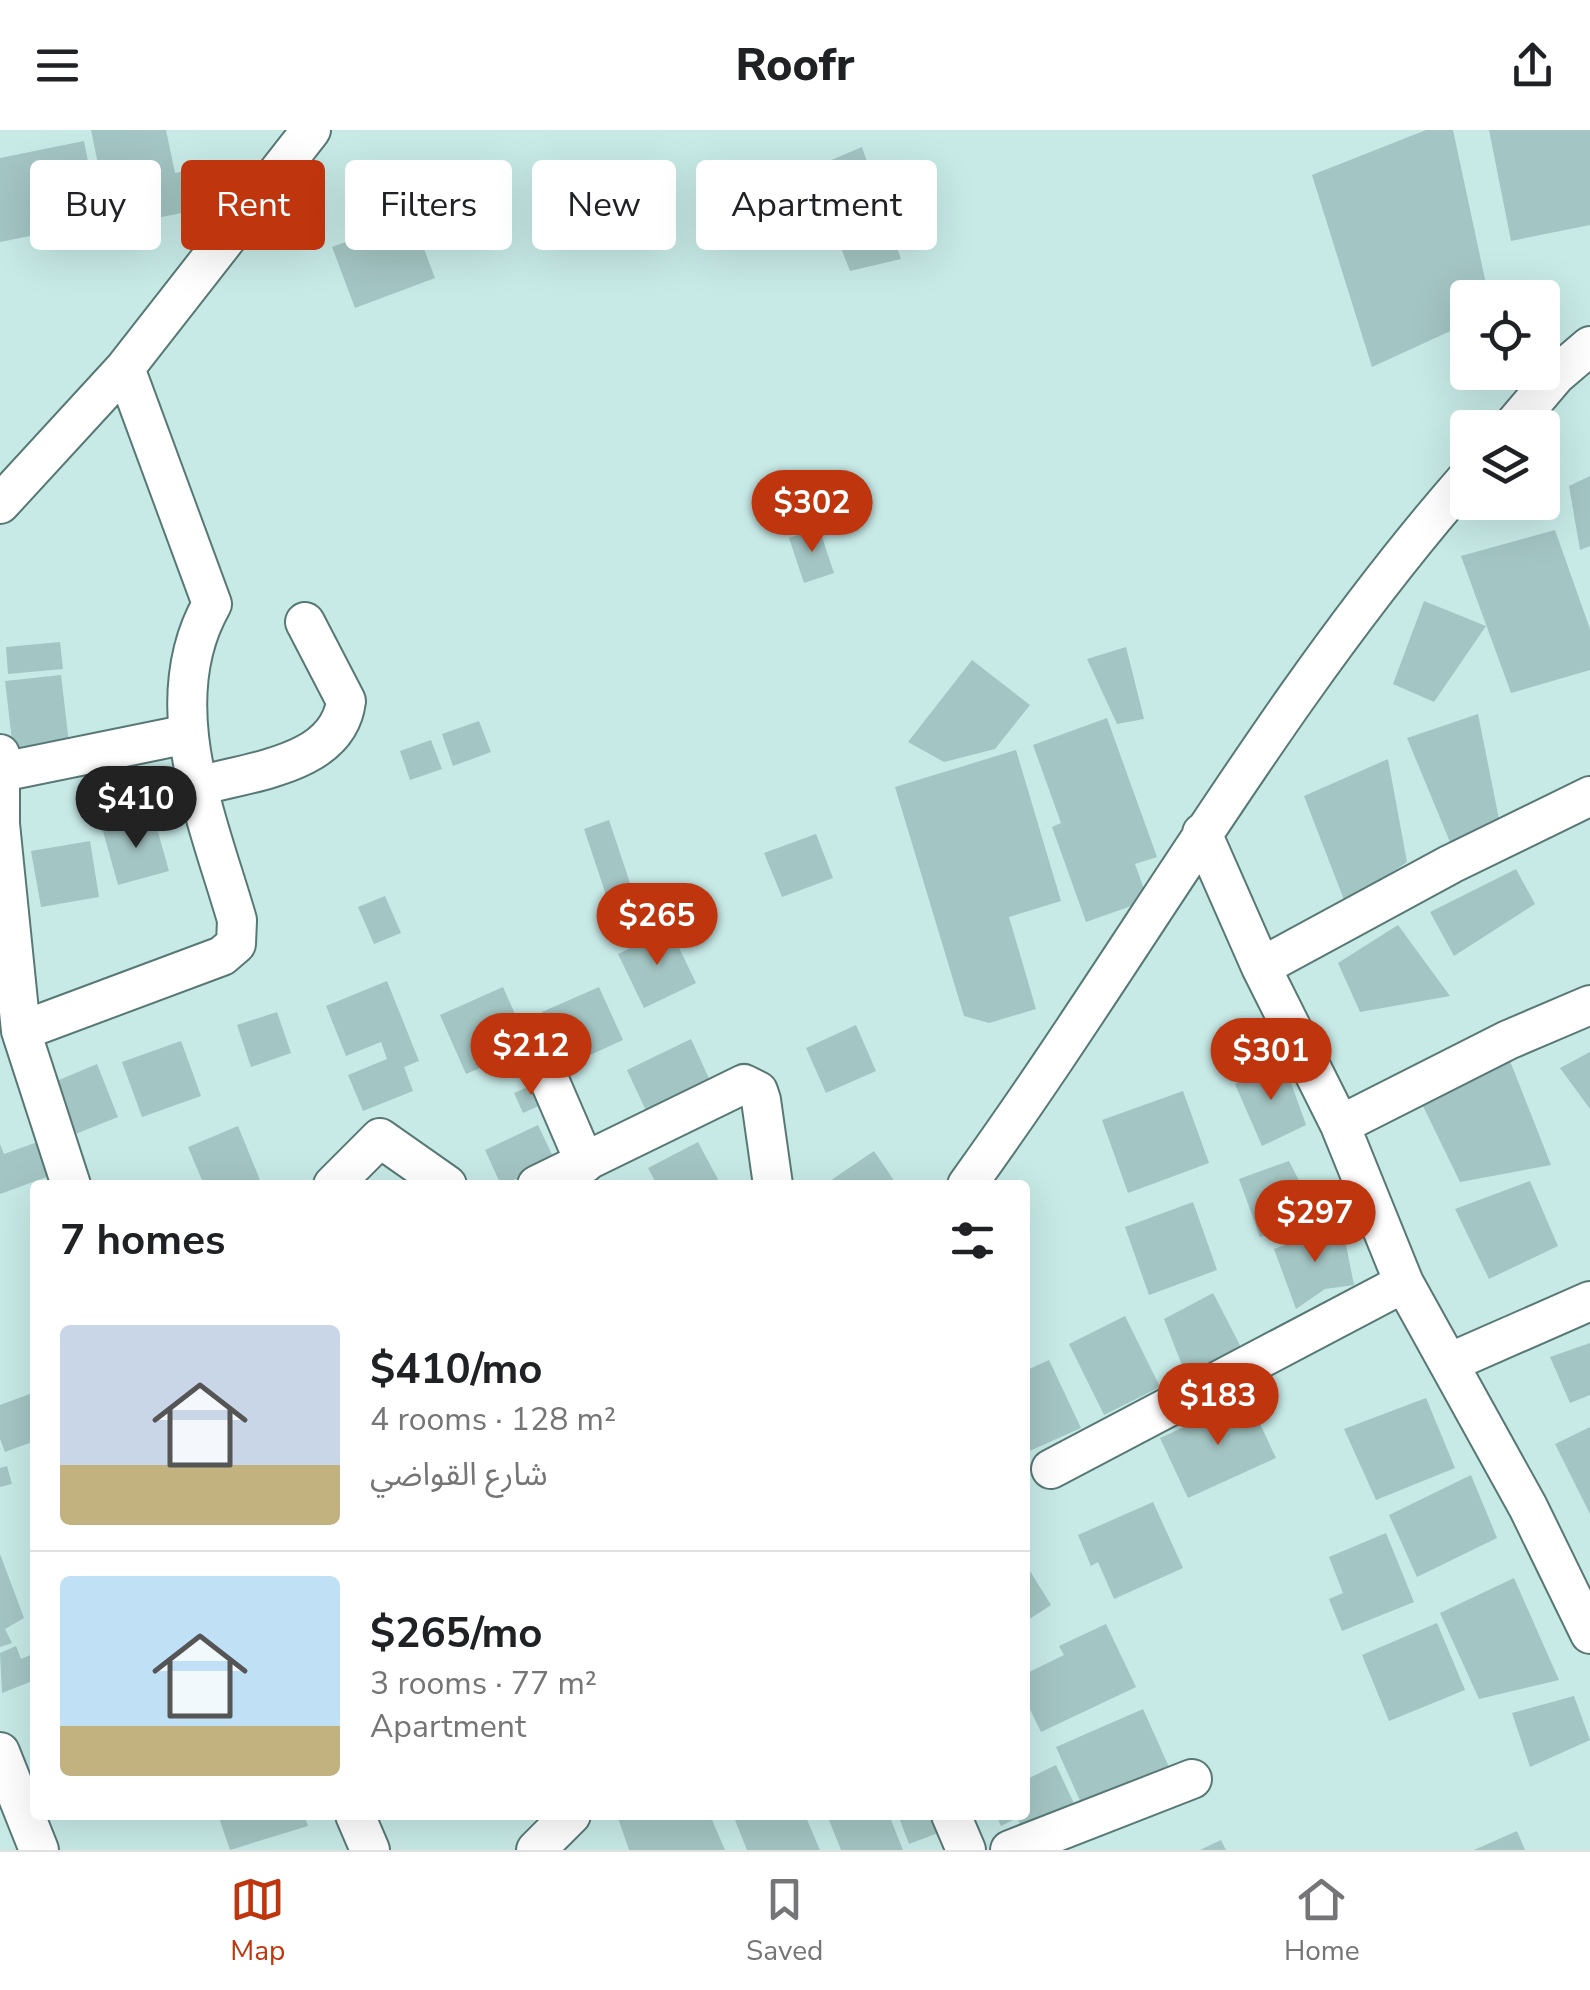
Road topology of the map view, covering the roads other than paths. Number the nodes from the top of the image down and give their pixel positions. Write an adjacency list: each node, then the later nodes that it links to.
1 (311, 130): 3 (street)
2 (1590, 346): 4 (street)
3 (125, 368): 6 (street); 8 (street)
4 (1526, 410)
5 (1450, 497): 13 (street)
6 (0, 504)
7 (304, 622): 10 (street)
8 (188, 734): 9 (street); 10 (street)
9 (1, 763): 12 (street)
10 (199, 786): 16 (street)
11 (1590, 796): 14 (street)
12 (0, 824): 16 (street)
13 (1202, 833): 14 (street); 25 (street)
14 (1261, 966): 18 (street)
15 (1590, 1005): 18 (street)
16 (20, 1031): 20 (street)
17 (538, 1054): 19 (street)
18 (1340, 1124): 26 (street)
19 (584, 1163): 23 (street); 24 (street)
20 (69, 1180)
21 (338, 1180): 22 (street)
22 (440, 1180)
23 (548, 1180)
24 (772, 1180)
25 (971, 1180)
26 (1404, 1283): 28 (street); 29 (street)
27 (1590, 1301): 28 (street)
28 (1450, 1362): 30 (street)
29 (1051, 1469)
30 (1590, 1634)
31 (0, 1752): 36 (street)
32 (1192, 1780): 40 (street)
33 (358, 1820): 37 (street)
34 (566, 1820): 38 (street)
35 (953, 1820): 39 (street)
36 (24, 1843)
37 (370, 1850)
38 (538, 1850)
39 (966, 1850)
40 (1010, 1850)

